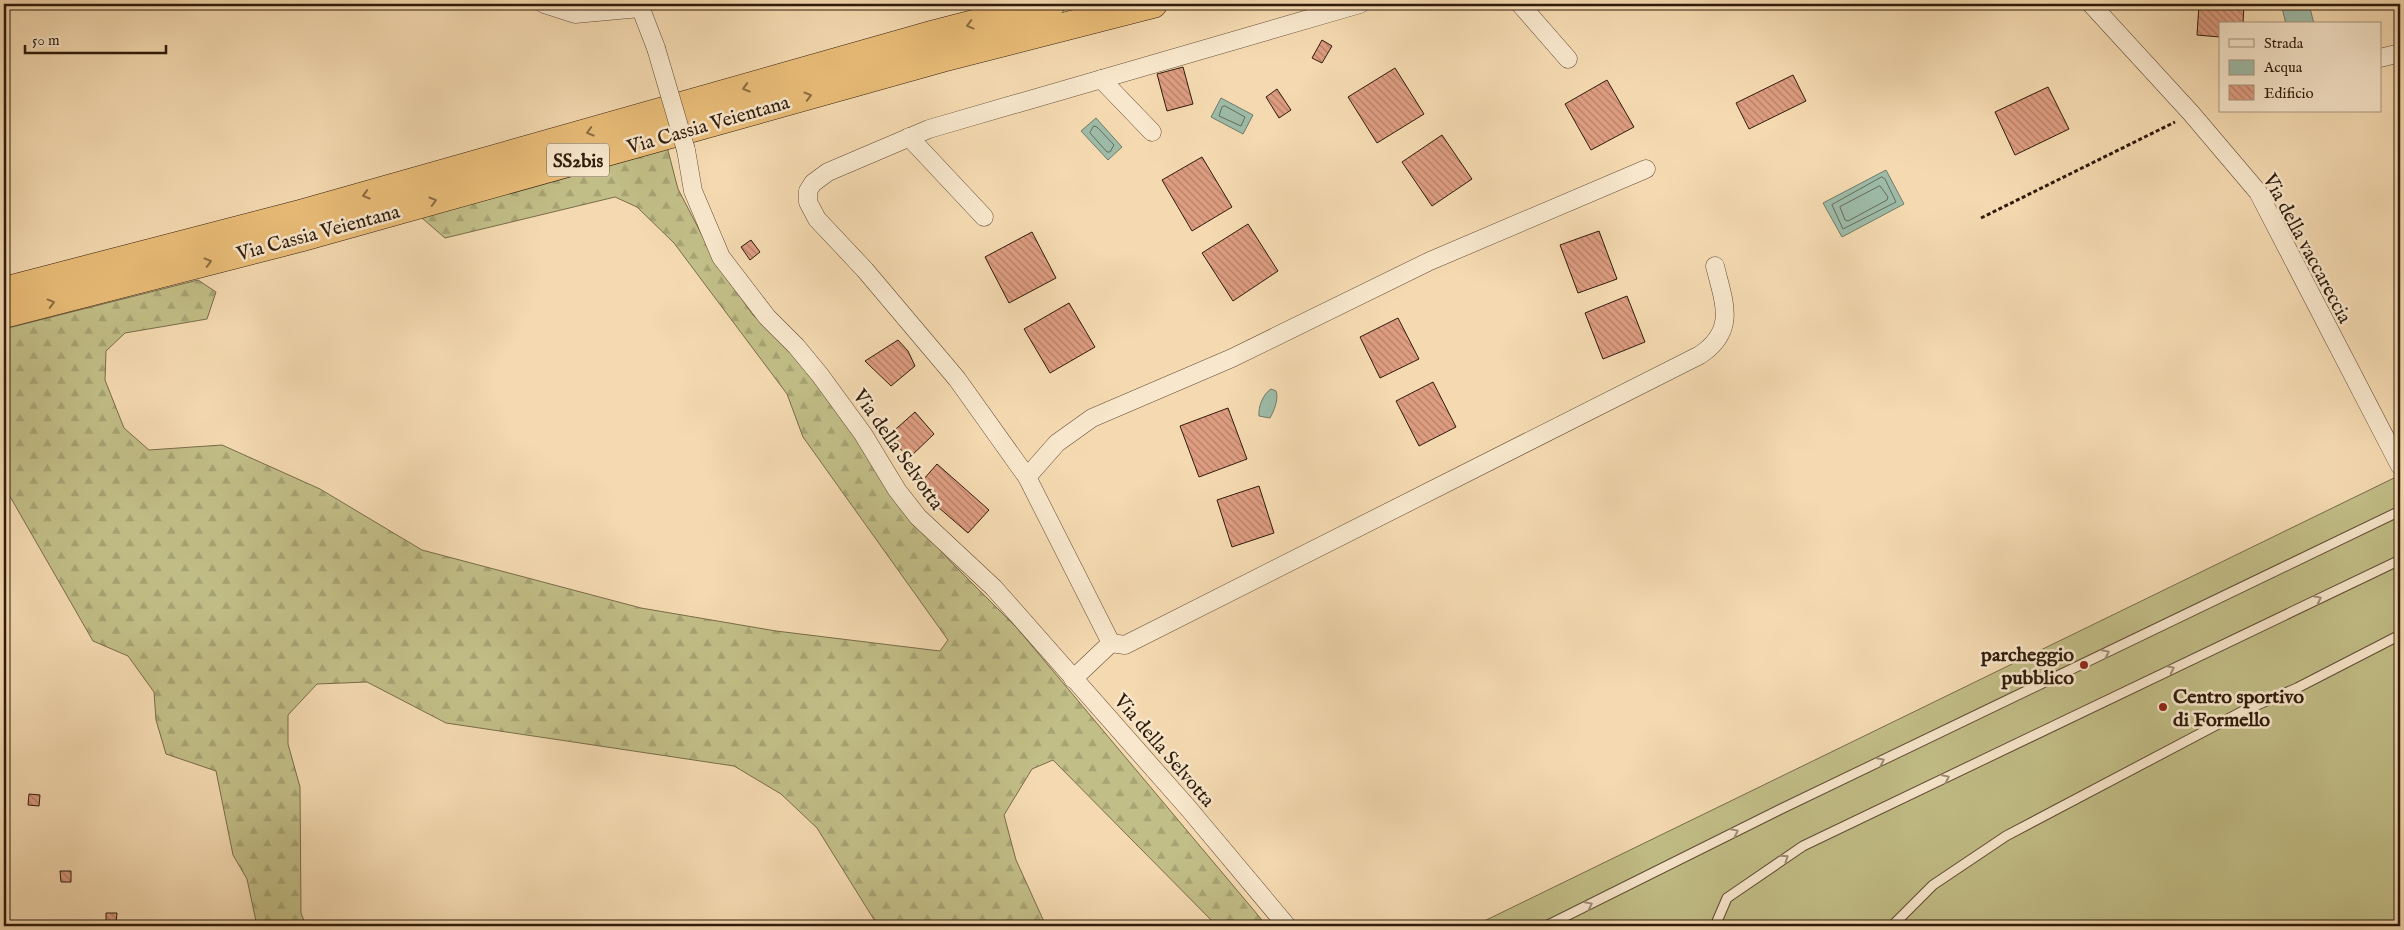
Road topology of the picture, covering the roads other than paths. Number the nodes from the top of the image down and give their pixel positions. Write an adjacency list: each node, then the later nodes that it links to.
1 (544, 4): 7 (street)
2 (1051, 4): 17 (highway, Via Cassia Veientana / SS2bis, one-way to 17)
3 (1153, 4): 18 (highway, Via Cassia Veientana / SS2bis, one-way to 3)
4 (1360, 4): 11 (street)
5 (1520, 4): 10 (street)
6 (2091, 4): 19 (street, Via della vaccareccia)
7 (640, 6): 25 (street, Via della Selvotta, bridge)
8 (2400, 53): 9 (street)
9 (2382, 58)
10 (1568, 59)
11 (1101, 79): 12 (street); 13 (street)
12 (1152, 132)
13 (909, 137): 15 (street); 20 (street)
14 (1646, 168): 20 (street)
15 (984, 217)
16 (1715, 266): 24 (street)
17 (4, 291)
18 (4, 314)
19 (2400, 466)
20 (1027, 477): 24 (street)
21 (2400, 512): 27 (lane, one-way to 21)
22 (2400, 560): 28 (lane, one-way to 22)
23 (2400, 635): 29 (lane)
24 (1111, 643): 25 (street)
25 (1073, 679): 26 (street, Via della Selvotta)
26 (1287, 926)
27 (1546, 926)
28 (1715, 926)
29 (1892, 926)

